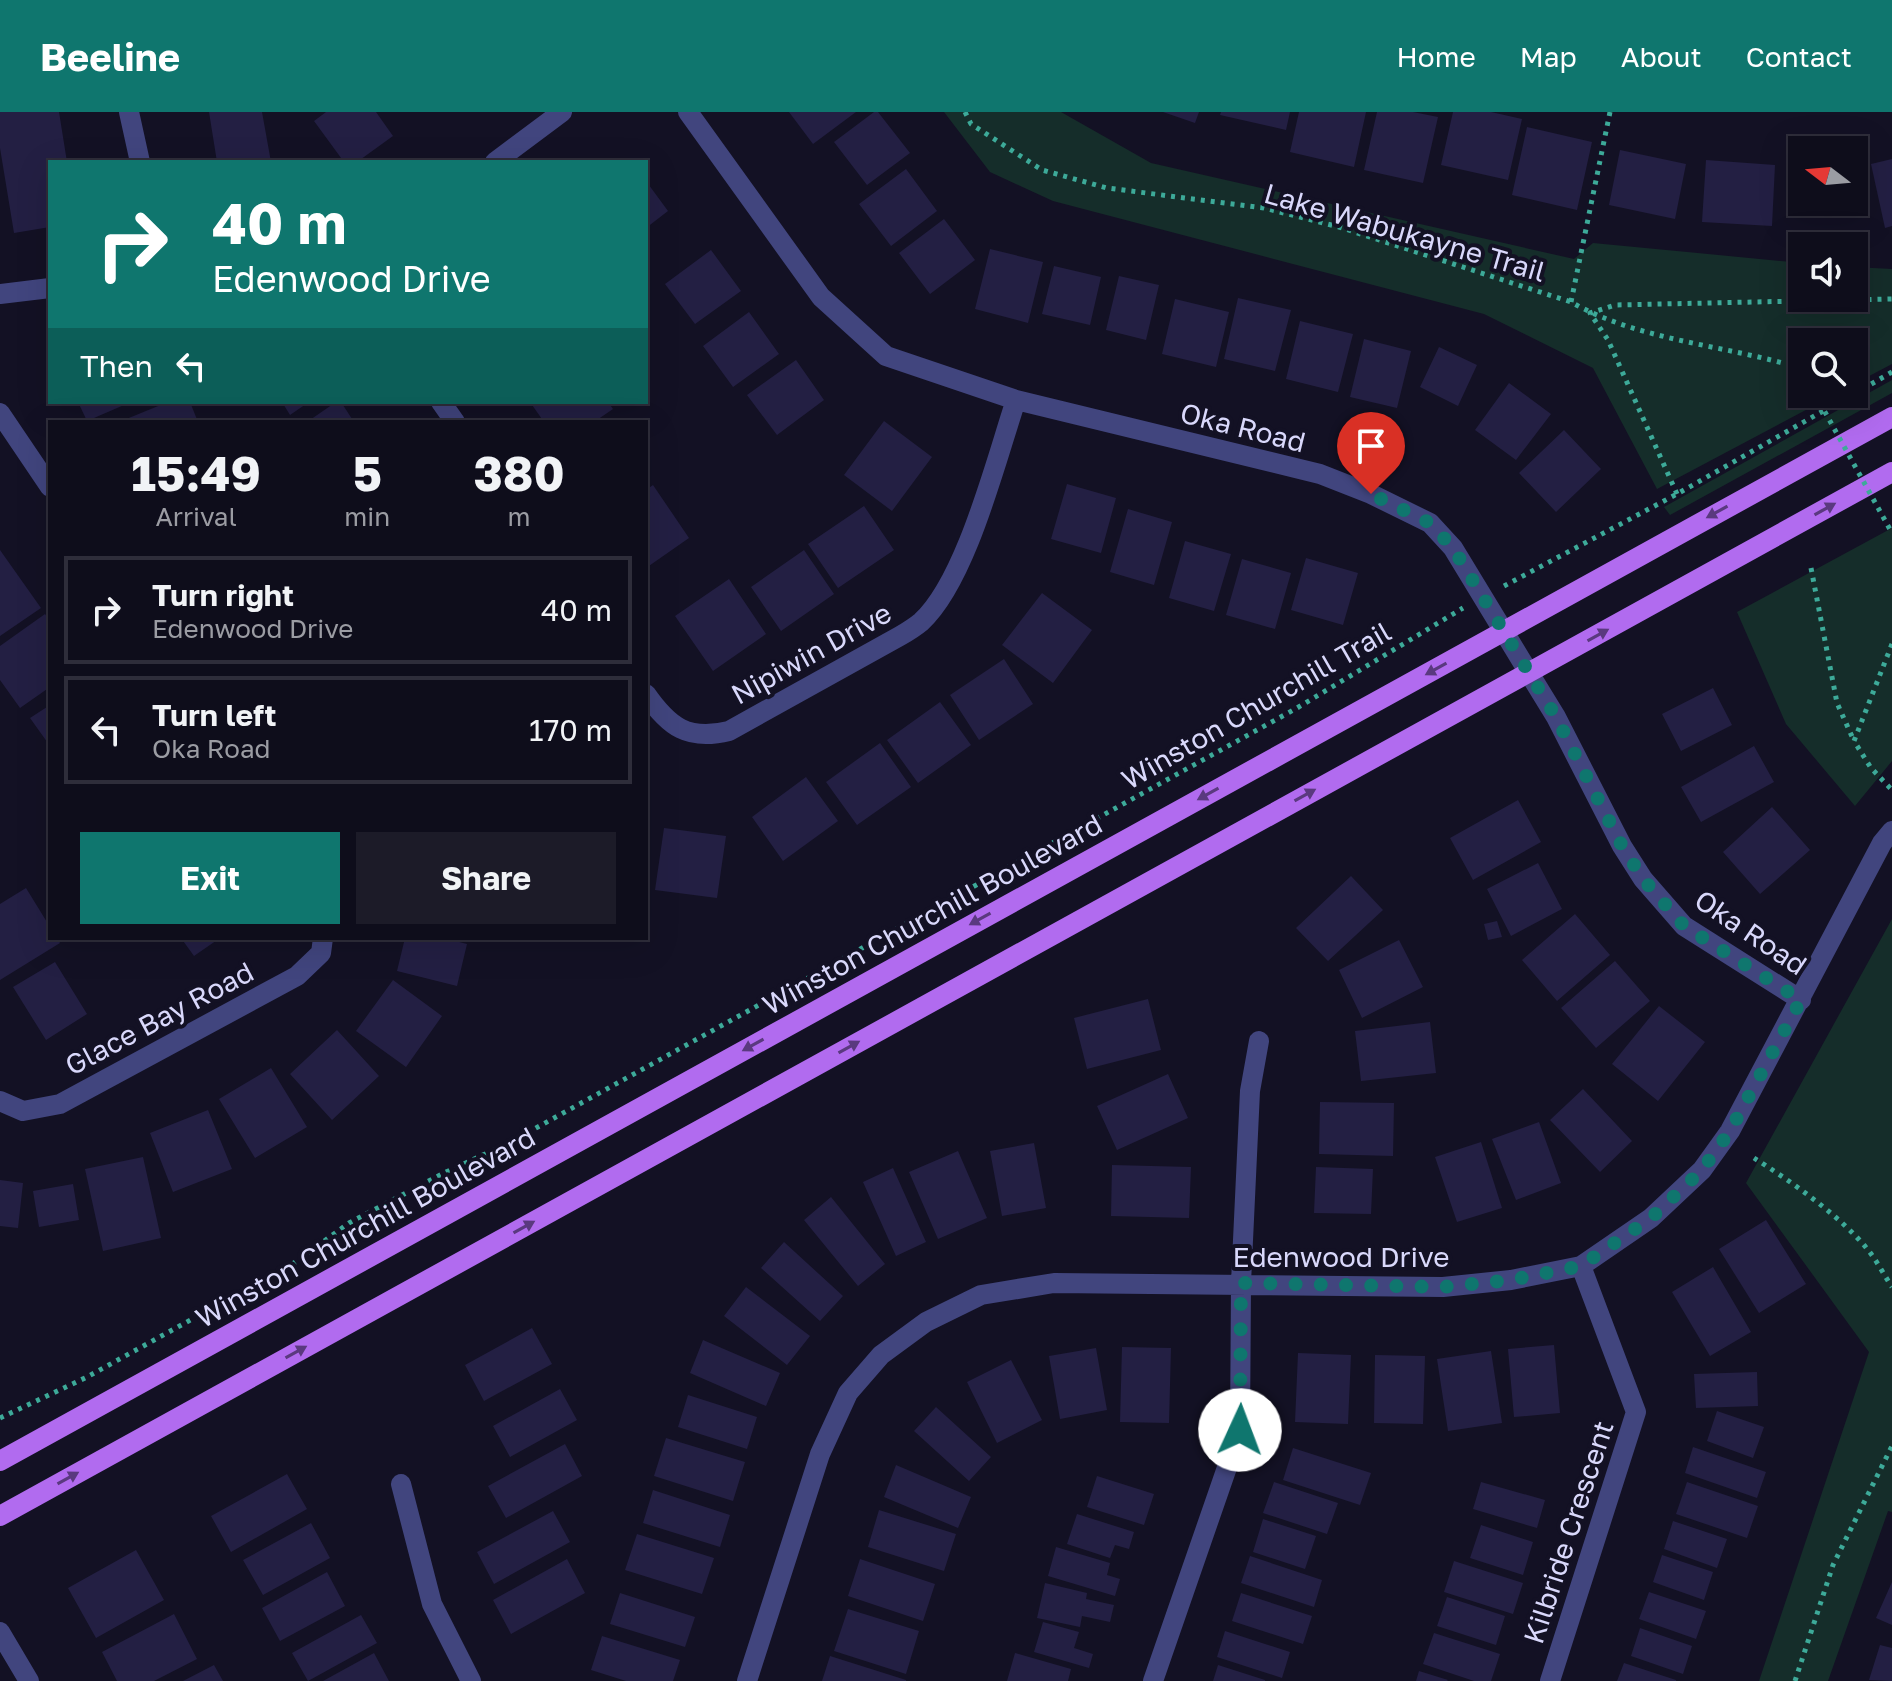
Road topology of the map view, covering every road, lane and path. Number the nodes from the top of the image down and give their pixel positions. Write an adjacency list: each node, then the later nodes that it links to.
1 (129, 112): 6 (street)
2 (562, 112): 7 (street)
3 (688, 112): 16 (street, Oka Road)
4 (965, 112): 11 (path, Lake Wabukayne Trail)
5 (1610, 112): 11 (path)
6 (140, 160)
7 (498, 160)
8 (48, 288): 9 (street)
9 (0, 294)
10 (1892, 299): 12 (path)
11 (1571, 302): 12 (path, Lake Wabukayne Trail)
12 (1590, 313): 13 (path, Lake Wabukayne Trail); 23 (path)
13 (1788, 365)
14 (1892, 372): 15 (path)
15 (1868, 386)
16 (1016, 400): 28 (street, Oka Road); 31 (street, Nipiwin Drive)
17 (1823, 408): 24 (path, bridge)
18 (1829, 408): 23 (path)
19 (0, 413): 22 (street)
20 (1892, 417): 28 (main road, Winston Churchill Boulevard, one-way to 28)
21 (1892, 472): 30 (main road, one-way to 21)
22 (48, 484)
23 (1677, 494): 26 (path)
24 (1892, 533)
25 (1811, 568): 32 (path)
26 (1530, 572)
27 (1437, 622): 43 (path, Winston Churchill Trail)
28 (1504, 631): 30 (street, Oka Road); 45 (main road, Winston Churchill Boulevard, one-way to 45)
29 (1892, 644): 32 (path)
30 (1529, 673): 36 (street, Oka Road); 47 (main road, one-way to 30)
31 (648, 697)
32 (1854, 741): 33 (path)
33 (1892, 790)
34 (1892, 831): 36 (street, Edenwood Drive)
35 (323, 940): 38 (street, Glace Bay Road)
36 (1801, 1000): 40 (street, Edenwood Drive)
37 (1259, 1041): 41 (street)
38 (0, 1101)
39 (1754, 1158): 42 (path)
40 (1581, 1266): 41 (street, Edenwood Drive); 53 (street, Kilbride Crescent)
41 (1241, 1283): 51 (street, Edenwood Drive); 52 (street)
42 (1892, 1287)
43 (0, 1418)
44 (1892, 1446): 54 (path)
45 (0, 1461)
46 (401, 1484): 50 (street)
47 (0, 1516)
48 (0, 1632): 49 (street)
49 (29, 1681)
50 (471, 1681)
51 (747, 1681)
52 (1153, 1681)
53 (1550, 1681)
54 (1795, 1681)

